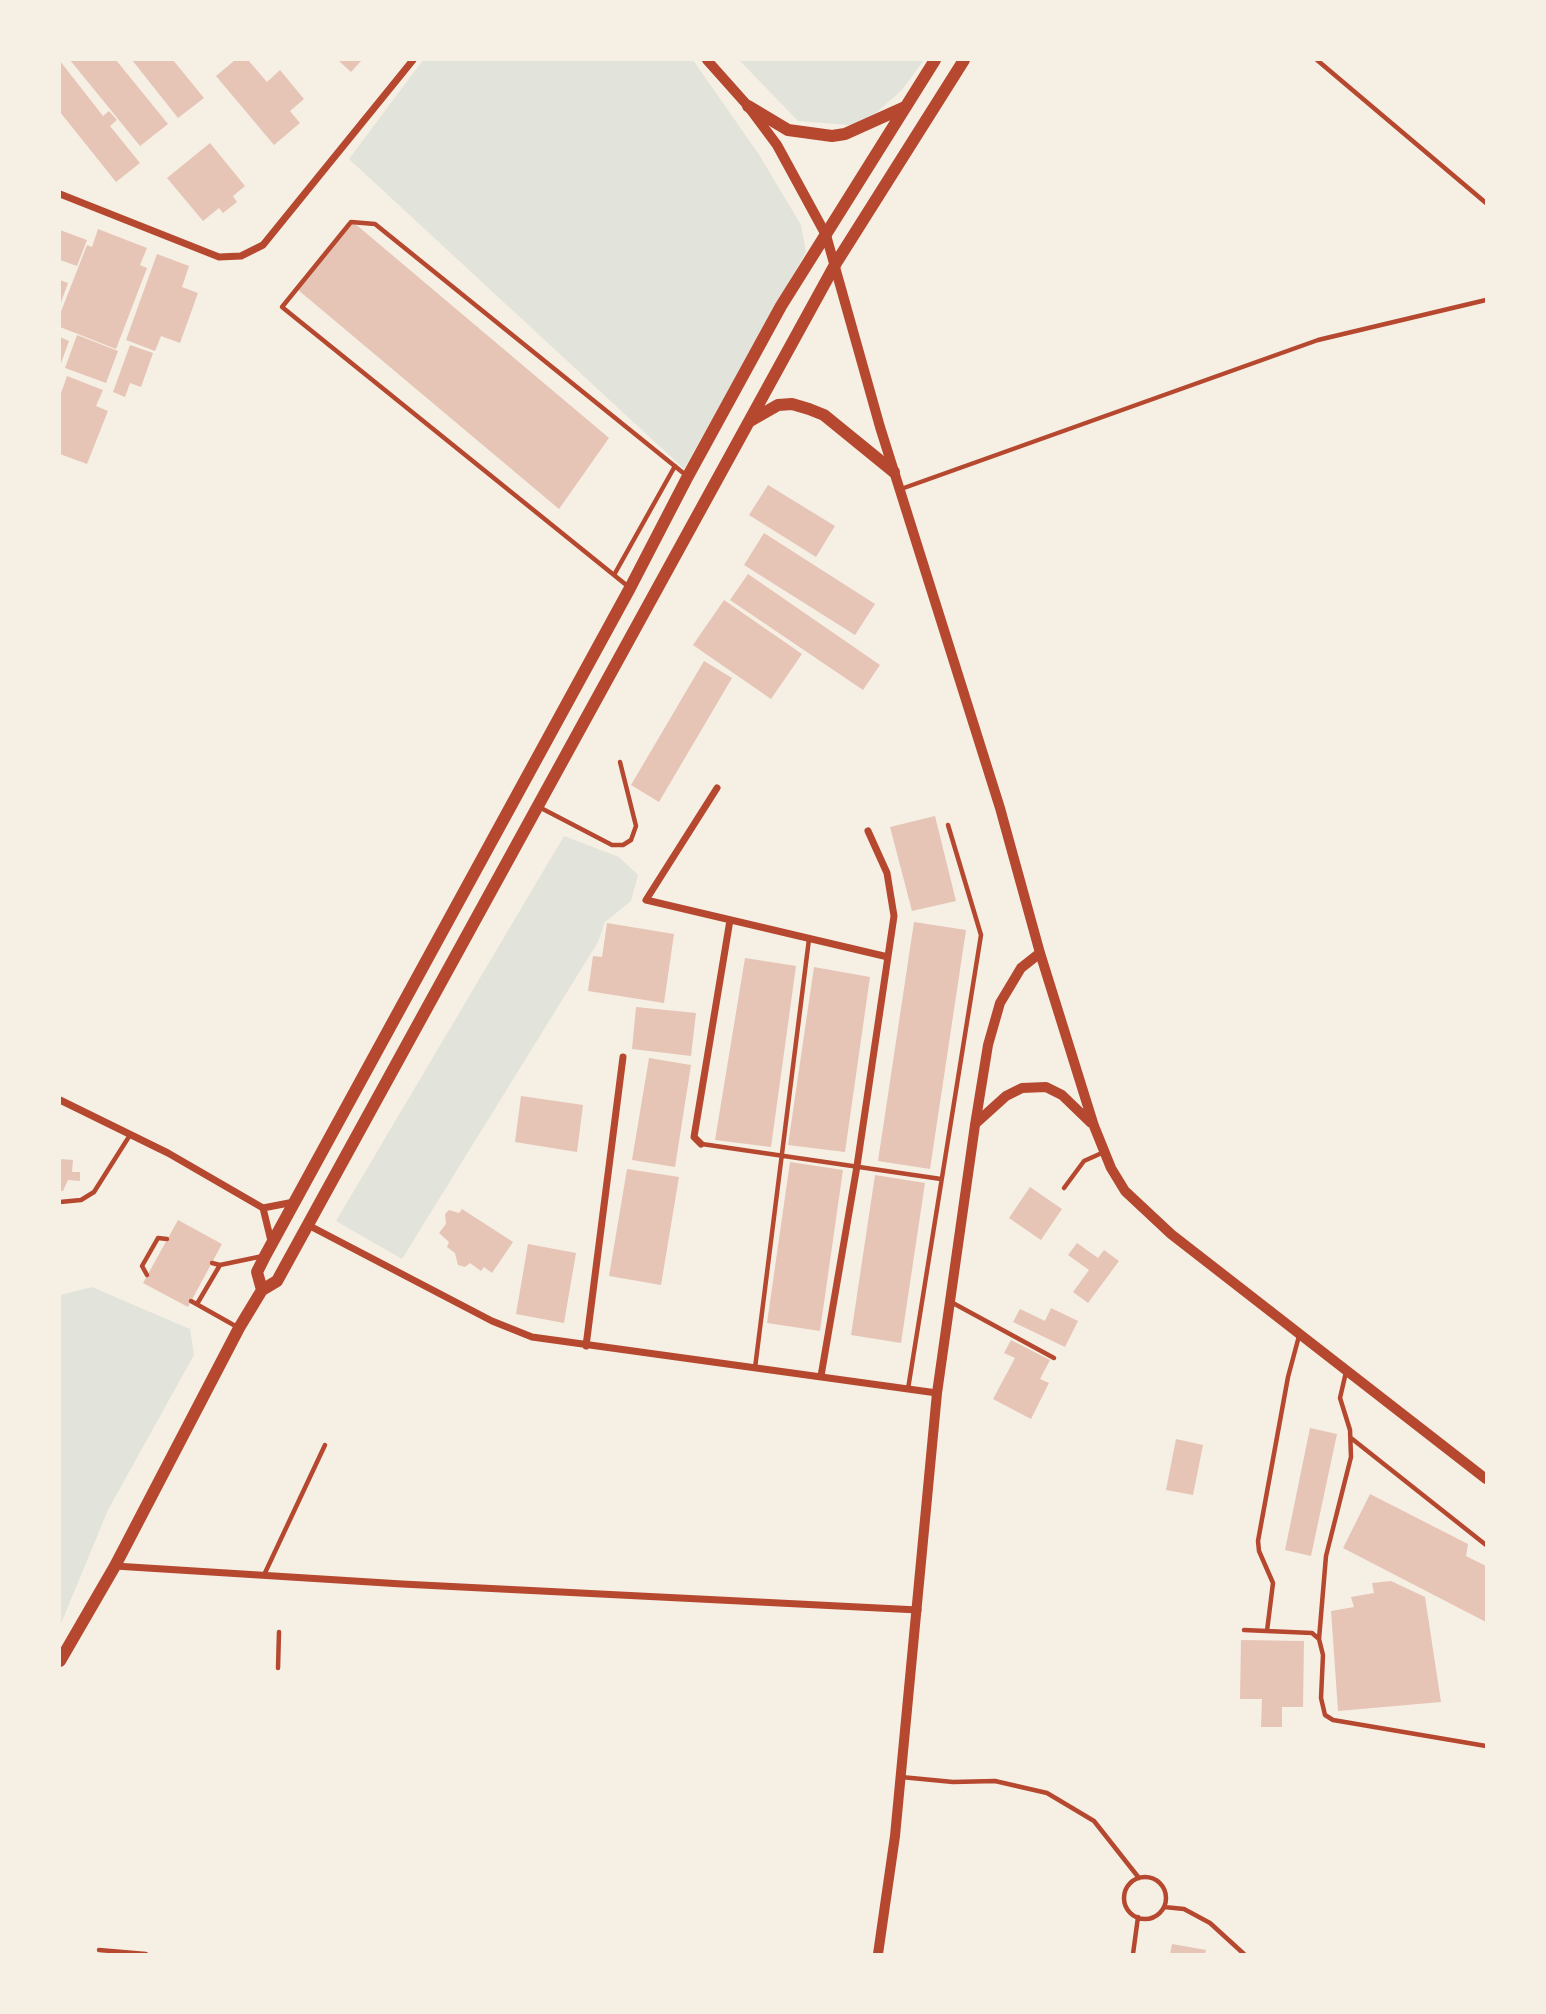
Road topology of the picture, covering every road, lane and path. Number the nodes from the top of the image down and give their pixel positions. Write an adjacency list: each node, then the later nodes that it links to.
1 (413, 60): 8 (street)
2 (707, 60): 6 (street)
3 (935, 60): 7 (main road)
4 (964, 60): 11 (main road)
5 (1317, 60): 9 (lane)
6 (748, 106): 7 (main road); 10 (street)
7 (905, 107): 10 (main road)
8 (60, 194)
9 (1486, 203)
10 (826, 235): 11 (street); 16 (main road)
11 (836, 262): 13 (main road); 15 (street)
12 (1486, 300): 17 (lane)
13 (746, 424): 15 (main road); 22 (main road)
14 (676, 466): 16 (lane); 18 (lane); 18 (lane)
15 (894, 472): 17 (street)
16 (688, 476): 19 (main road)
17 (900, 489): 27 (street)
18 (614, 575): 19 (lane)
19 (630, 588): 41 (main road)
20 (620, 762): 22 (lane)
21 (717, 788): 25 (street)
22 (539, 807): 43 (main road)
23 (948, 825): 38 (lane)
24 (868, 831): 28 (street)
25 (730, 920): 26 (street); 34 (street)
26 (809, 938): 28 (street); 36 (lane)
27 (1040, 953): 31 (street); 32 (street)
28 (888, 957): 37 (street)
29 (623, 1057): 55 (street)
30 (60, 1100): 33 (street)
31 (975, 1125): 32 (street); 51 (street)
32 (1094, 1126): 35 (street)
33 (130, 1134): 40 (lane); 42 (street)
34 (701, 1144): 36 (lane)
35 (1105, 1152): 39 (lane); 54 (street)
36 (782, 1156): 37 (lane); 57 (lane)
37 (857, 1166): 38 (lane); 59 (street)
38 (940, 1179): 60 (lane)
39 (1064, 1188)
40 (60, 1202)
41 (295, 1202): 42 (street); 45 (main road)
42 (264, 1208): 45 (street)
43 (308, 1225): 49 (main road); 55 (street)
44 (167, 1239): 48 (lane)
45 (268, 1250): 47 (lane); 49 (main road)
46 (212, 1263): 47 (lane)
47 (220, 1265): 52 (lane)
48 (147, 1275)
49 (262, 1290): 53 (main road)
50 (191, 1301): 52 (lane)
51 (950, 1302): 56 (lane); 61 (street)
52 (197, 1304): 53 (lane)
53 (239, 1328): 66 (main road)
54 (1299, 1335): 58 (street); 71 (lane)
55 (586, 1346): 57 (street)
56 (1054, 1358)
57 (755, 1368): 59 (street)
58 (1346, 1373): 62 (lane); 64 (street)
59 (821, 1376): 60 (street)
60 (908, 1389): 61 (street)
61 (937, 1393): 68 (street)
62 (1350, 1437): 65 (lane); 72 (lane)
63 (325, 1445): 67 (lane)
64 (1486, 1479)
65 (1486, 1545)
66 (115, 1566): 67 (street); 73 (main road)
67 (263, 1575): 68 (street)
68 (918, 1610): 76 (street)
69 (1244, 1630): 71 (lane)
70 (279, 1632): 74 (lane)
71 (1267, 1632): 72 (lane)
72 (1319, 1639): 75 (lane)
73 (60, 1661)
74 (278, 1668)
75 (1486, 1746)
76 (900, 1776): 77 (lane); 82 (street)
77 (1139, 1878): 78 (lane); 79 (lane)
78 (1164, 1907): 79 (lane); 84 (lane)
79 (1138, 1917): 83 (lane)
80 (99, 1950): 81 (lane)
81 (146, 1955)
82 (878, 1955)
83 (1133, 1955)
84 (1244, 1955)

